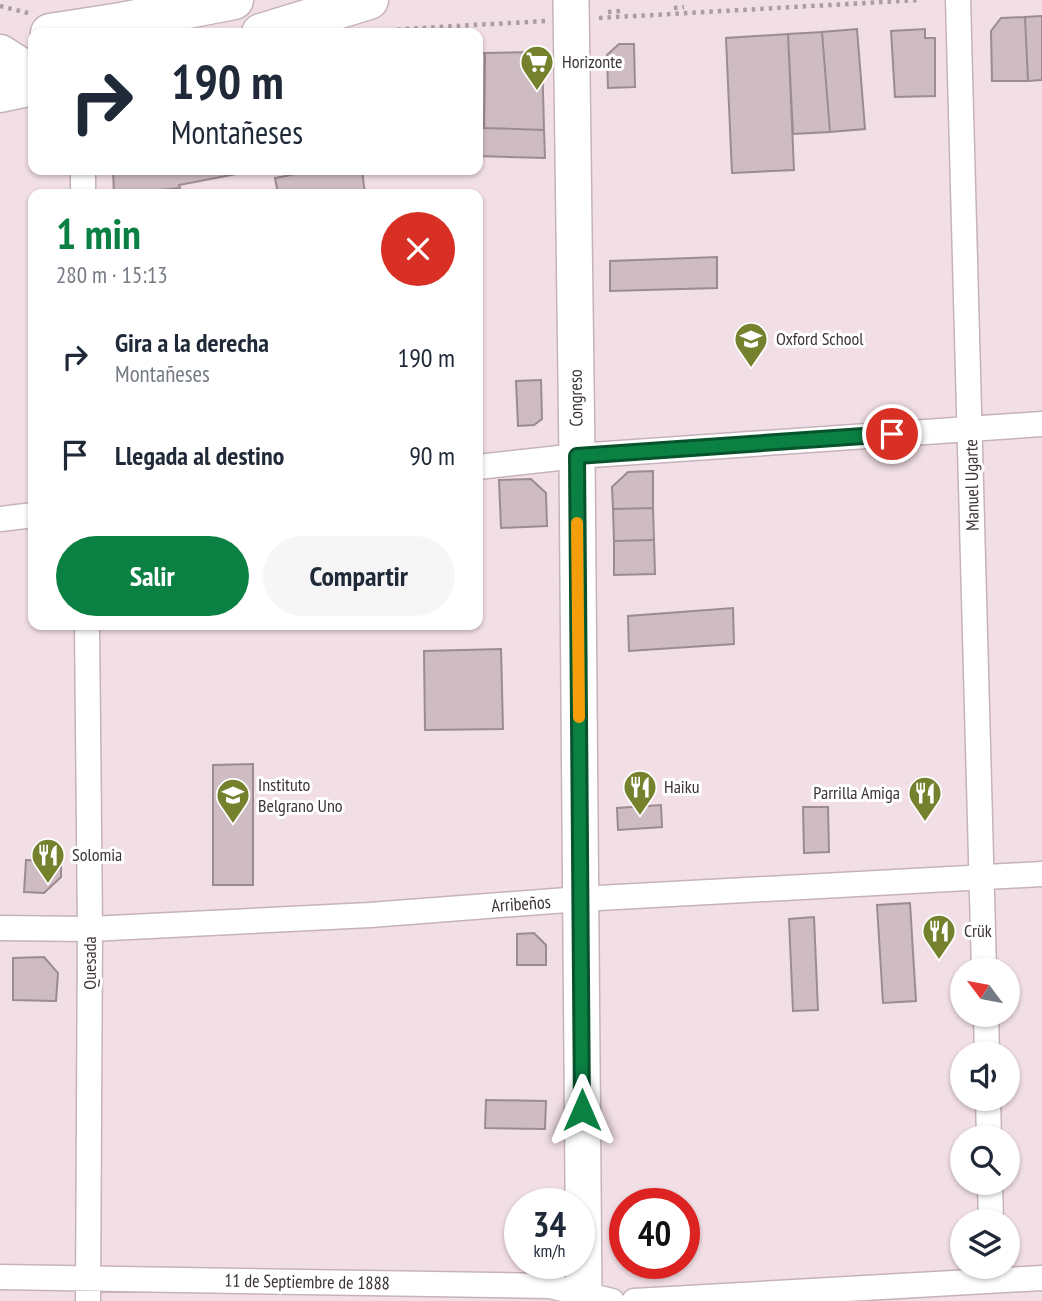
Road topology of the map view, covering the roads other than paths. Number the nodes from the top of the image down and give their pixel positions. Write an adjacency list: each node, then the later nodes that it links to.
1 (234, 0): 5 (main road)
2 (369, 0): 7 (main road)
3 (958, 0): 15 (street, Manuel Ugarte)
4 (571, 9): 16 (street, Congreso)
5 (119, 11): 6 (main road)
6 (66, 28)
7 (277, 28)
8 (28, 38): 9 (main road)
9 (0, 43)
10 (0, 54): 11 (main road)
11 (28, 72)
12 (28, 87): 13 (main road)
13 (0, 93)
14 (1042, 424): 15 (street)
15 (971, 428): 16 (street); 22 (street, Manuel Ugarte)
16 (577, 456): 17 (street); 23 (street, Congreso)
17 (483, 466)
18 (28, 516): 19 (street)
19 (0, 519)
20 (87, 630): 25 (street, Quesada)
21 (1042, 874): 22 (street, Arribeños)
22 (982, 877): 23 (street, Arribeños); 26 (street, Manuel Ugarte)
23 (580, 899): 25 (street, Arribeños); 31 (street, Congreso)
24 (0, 929): 25 (street, Arribeños)
25 (90, 929): 30 (street, Quesada)
26 (984, 957)
27 (0, 1277): 30 (street, 11 de Septiembre de 1888)
28 (1042, 1278): 29 (street)
29 (992, 1283): 32 (street)
30 (88, 1289): 31 (street, 11 de Septiembre de 1888)
31 (593, 1299)
32 (634, 1301)

